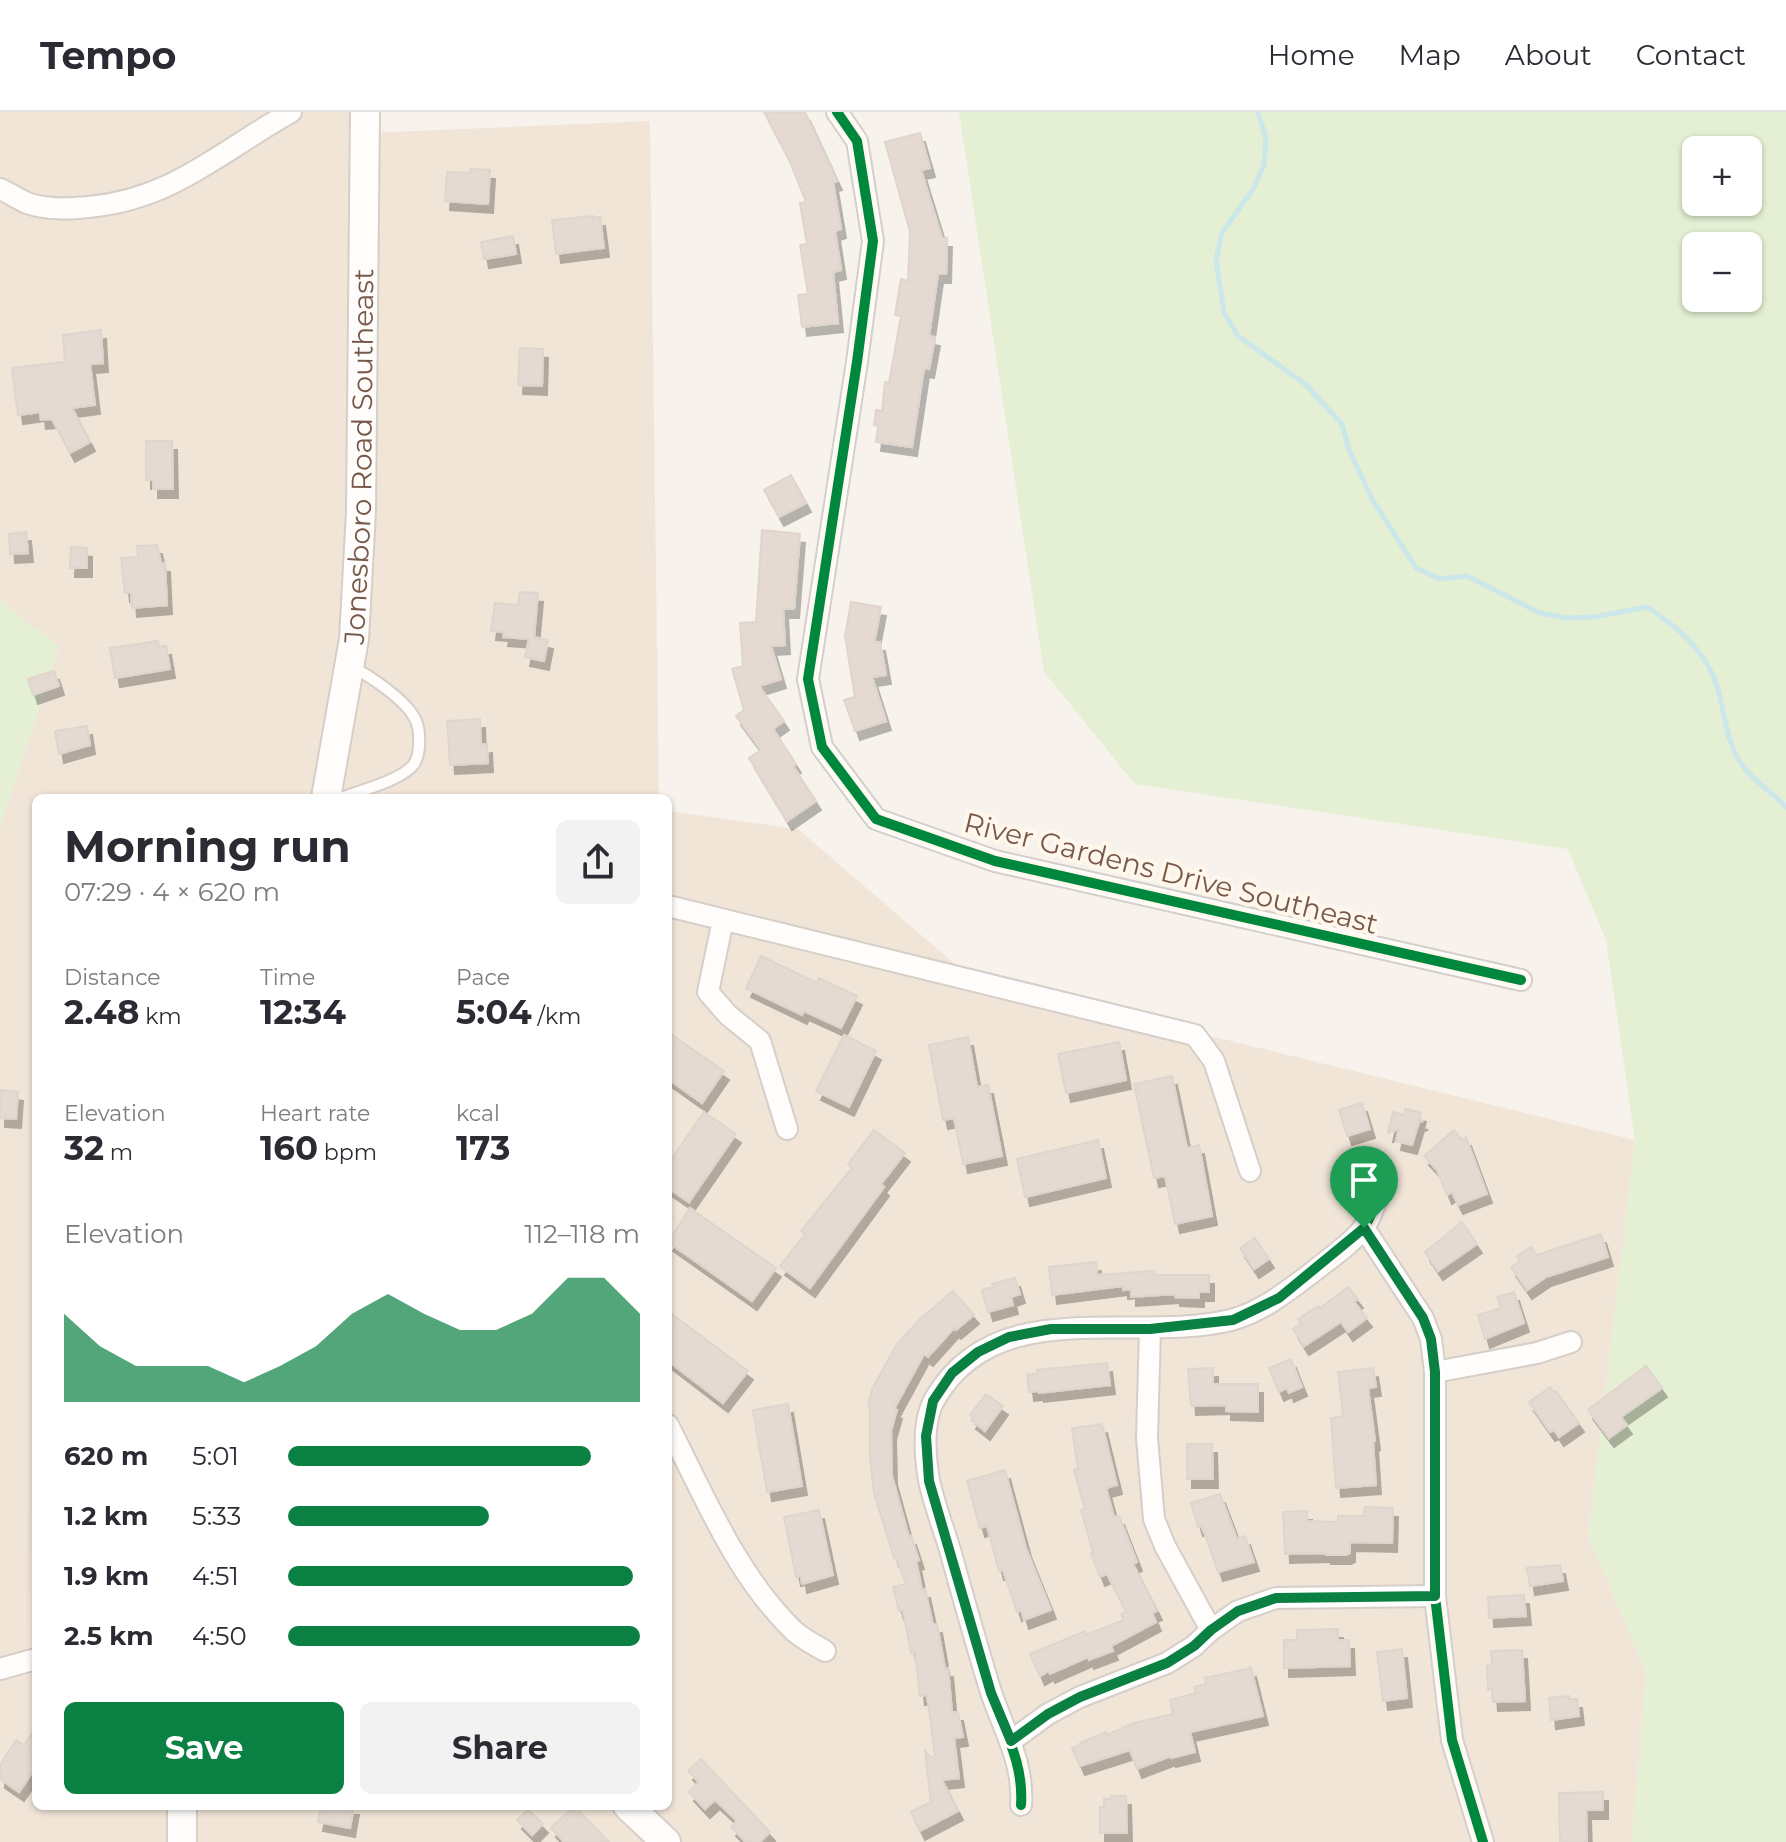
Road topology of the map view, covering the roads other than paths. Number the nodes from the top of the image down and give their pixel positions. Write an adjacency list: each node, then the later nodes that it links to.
1 (291, 112): 4 (street)
2 (365, 112): 5 (main road, Jonesboro Road Southeast)
3 (837, 112): 10 (street, River Gardens Drive Southeast)
4 (0, 189)
5 (349, 665): 6 (main road, Jonesboro Road Southeast); 7 (lane)
6 (327, 794)
7 (352, 794)
8 (672, 907): 9 (street)
9 (723, 920): 11 (street); 12 (street)
10 (1521, 980)
11 (787, 1129)
12 (1250, 1171)
13 (1377, 1200): 14 (street)
14 (1364, 1228): 15 (street); 17 (street)
15 (1150, 1329): 20 (street); 24 (street)
16 (1571, 1342): 17 (street)
17 (1435, 1372): 19 (street)
18 (672, 1433): 21 (street)
19 (1435, 1596): 20 (street); 30 (street)
20 (1211, 1630): 24 (street)
21 (825, 1651)
22 (32, 1660): 23 (street)
23 (0, 1669)
24 (1011, 1741): 25 (street)
25 (1021, 1805)
26 (182, 1810): 28 (main road)
27 (632, 1810): 29 (main road)
28 (182, 1842)
29 (666, 1842)
30 (1483, 1842)

